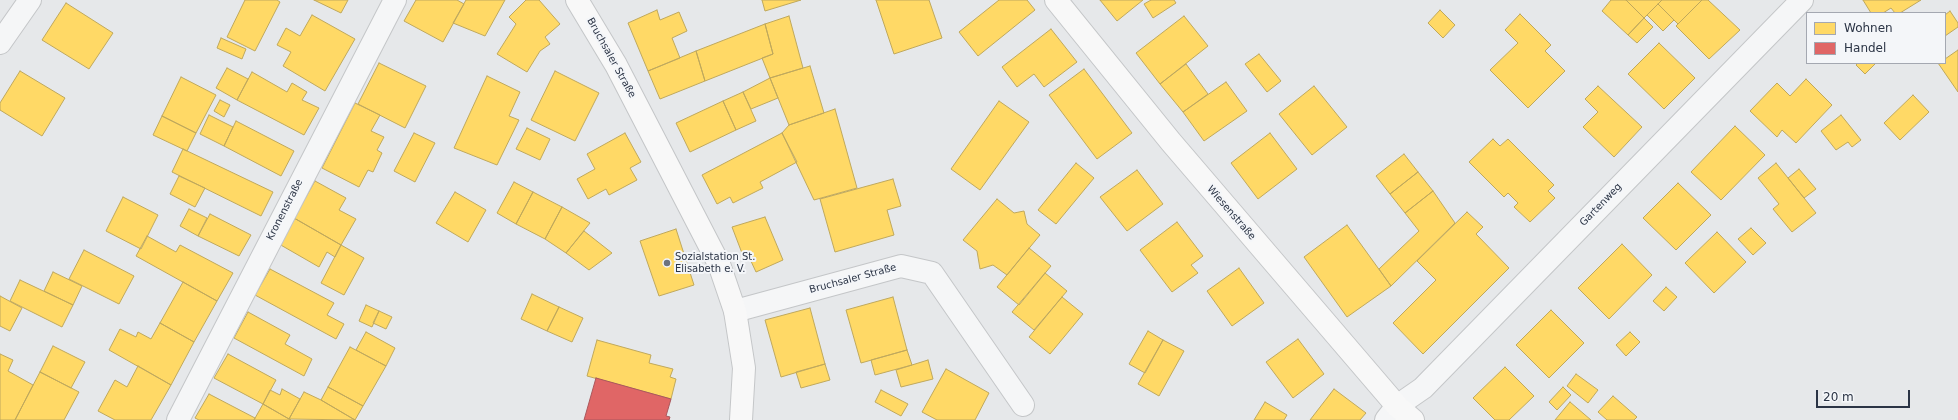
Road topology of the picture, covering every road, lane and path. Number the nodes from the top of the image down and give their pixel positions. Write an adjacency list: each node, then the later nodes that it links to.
1 (30, 0): 6 (street)
2 (395, 0): 10 (street, Kronenstraße)
3 (578, 0): 7 (street, Bruchsaler Straße)
4 (1056, 0): 9 (street, Wiesenstraße)
5 (1802, 0): 9 (street, Gartenweg)
6 (0, 43)
7 (735, 311): 8 (street, Bruchsaler Straße); 11 (street, Bruchsaler Straße)
8 (1023, 405)
9 (1399, 415)
10 (178, 420)
11 (741, 420)

